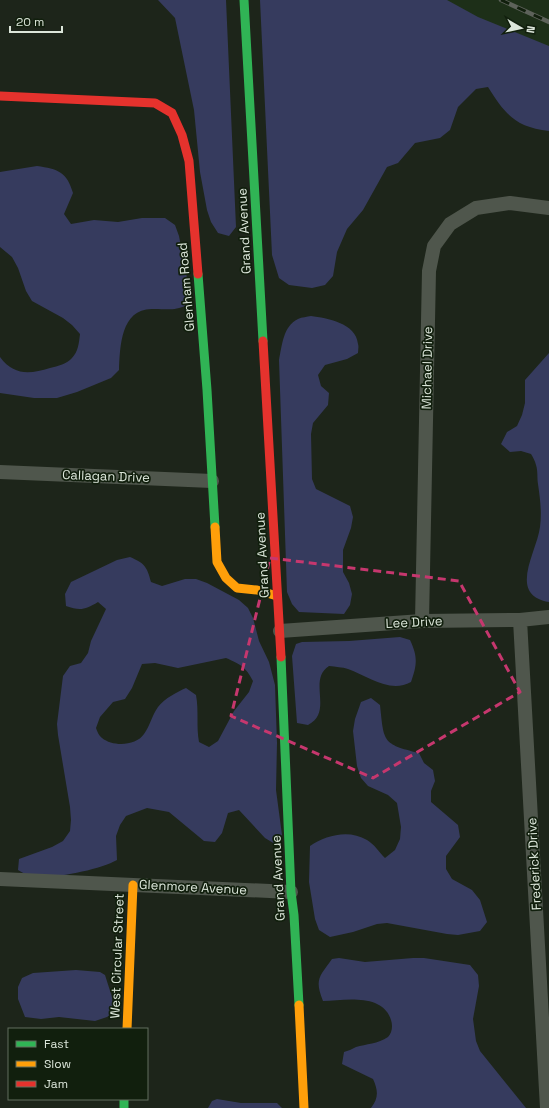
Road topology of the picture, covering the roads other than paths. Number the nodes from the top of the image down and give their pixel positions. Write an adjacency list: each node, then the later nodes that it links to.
1 (244, 0): 6 (street, Grand Avenue)
2 (0, 96): 5 (street, Glenham Road)
3 (549, 208): 9 (street, Michael Drive)
4 (0, 472): 5 (street, Callagan Drive)
5 (212, 480): 6 (street, Glenham Road)
6 (277, 596): 10 (street, Grand Avenue)
7 (549, 617): 8 (street, Lee Drive)
8 (520, 620): 9 (street, Lee Drive); 15 (street, Frederick Drive)
9 (422, 621): 10 (street, Lee Drive)
10 (280, 631): 13 (street, Grand Avenue)
11 (0, 879): 12 (street, Glenmore Avenue)
12 (133, 884): 13 (street, Glenmore Avenue); 14 (street, West Circular Street)
13 (291, 892): 16 (street, Grand Avenue)
14 (127, 1028)
15 (547, 1045): 17 (street, Frederick Drive)
16 (304, 1108)
17 (547, 1108)

